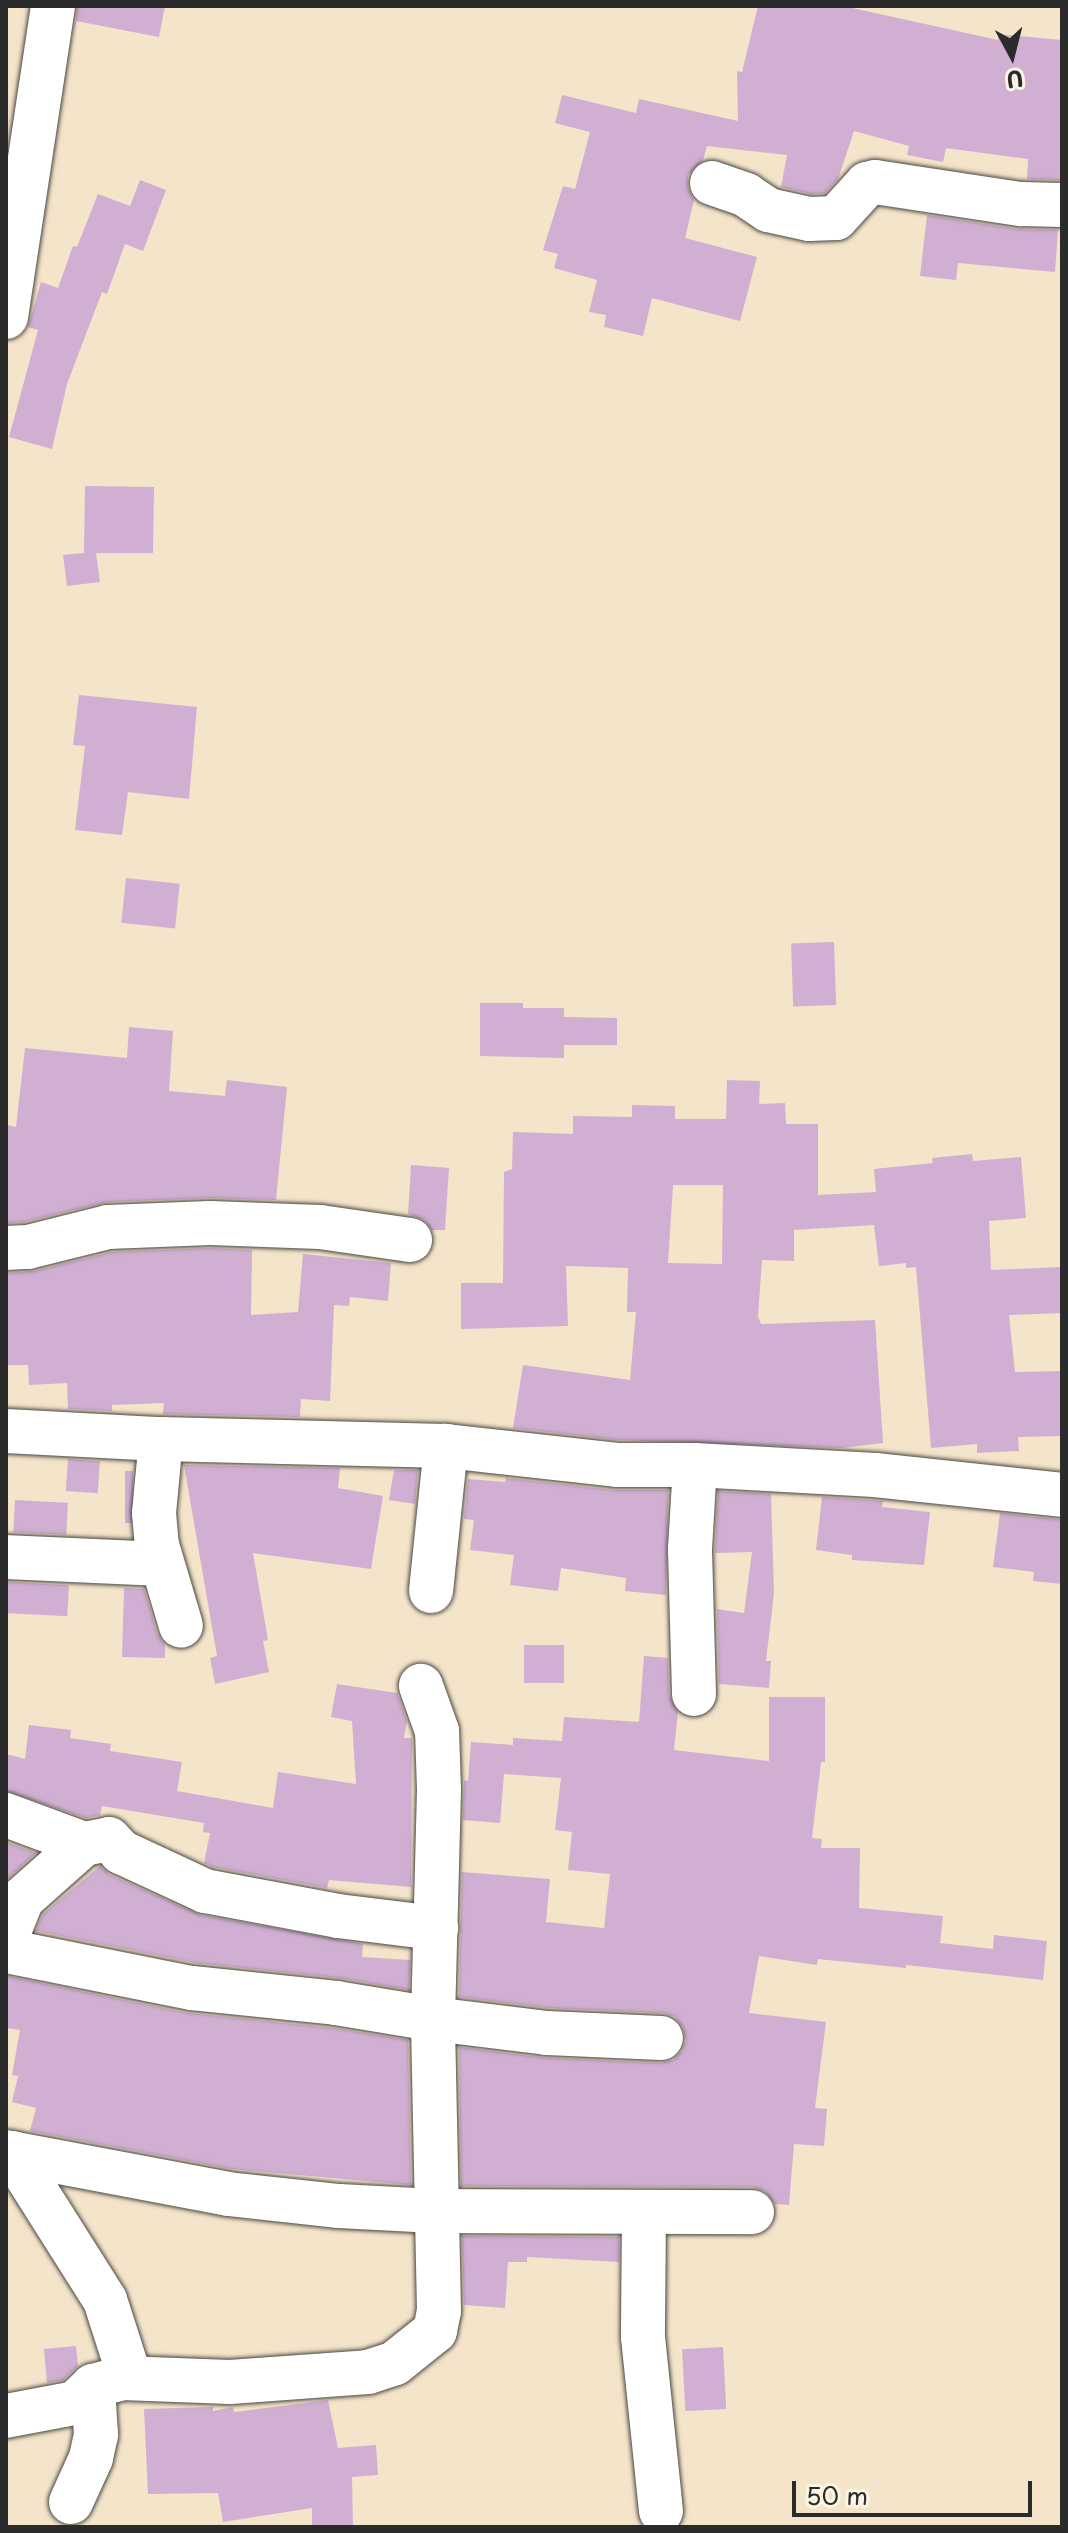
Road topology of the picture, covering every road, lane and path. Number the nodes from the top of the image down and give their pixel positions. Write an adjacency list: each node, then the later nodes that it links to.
1 (53, 6): 4 (street)
2 (712, 183): 3 (street)
3 (1062, 205)
4 (12, 228): 5 (street)
5 (6, 317)
6 (410, 1240): 7 (street)
7 (6, 1248)
8 (14, 1431): 9 (street)
9 (161, 1439): 10 (street); 14 (street)
10 (446, 1446): 11 (street); 15 (street)
11 (695, 1465): 12 (street); 18 (street)
12 (1062, 1495)
13 (6, 1557): 14 (street)
14 (149, 1563): 16 (street)
15 (431, 1591)
16 (181, 1626)
17 (421, 1686): 21 (street)
18 (694, 1694)
19 (6, 1815): 20 (street)
20 (105, 1845): 21 (street); 22 (street)
21 (436, 1928): 23 (street)
22 (13, 1950): 23 (street)
23 (433, 2019): 24 (street); 26 (street)
24 (661, 2038)
25 (9, 2153): 26 (street); 29 (street)
26 (435, 2211): 27 (street); 29 (street)
27 (644, 2212): 28 (street); 32 (street)
28 (752, 2212)
29 (111, 2382): 30 (street); 31 (street)
30 (6, 2416)
31 (71, 2502)
32 (661, 2511)

